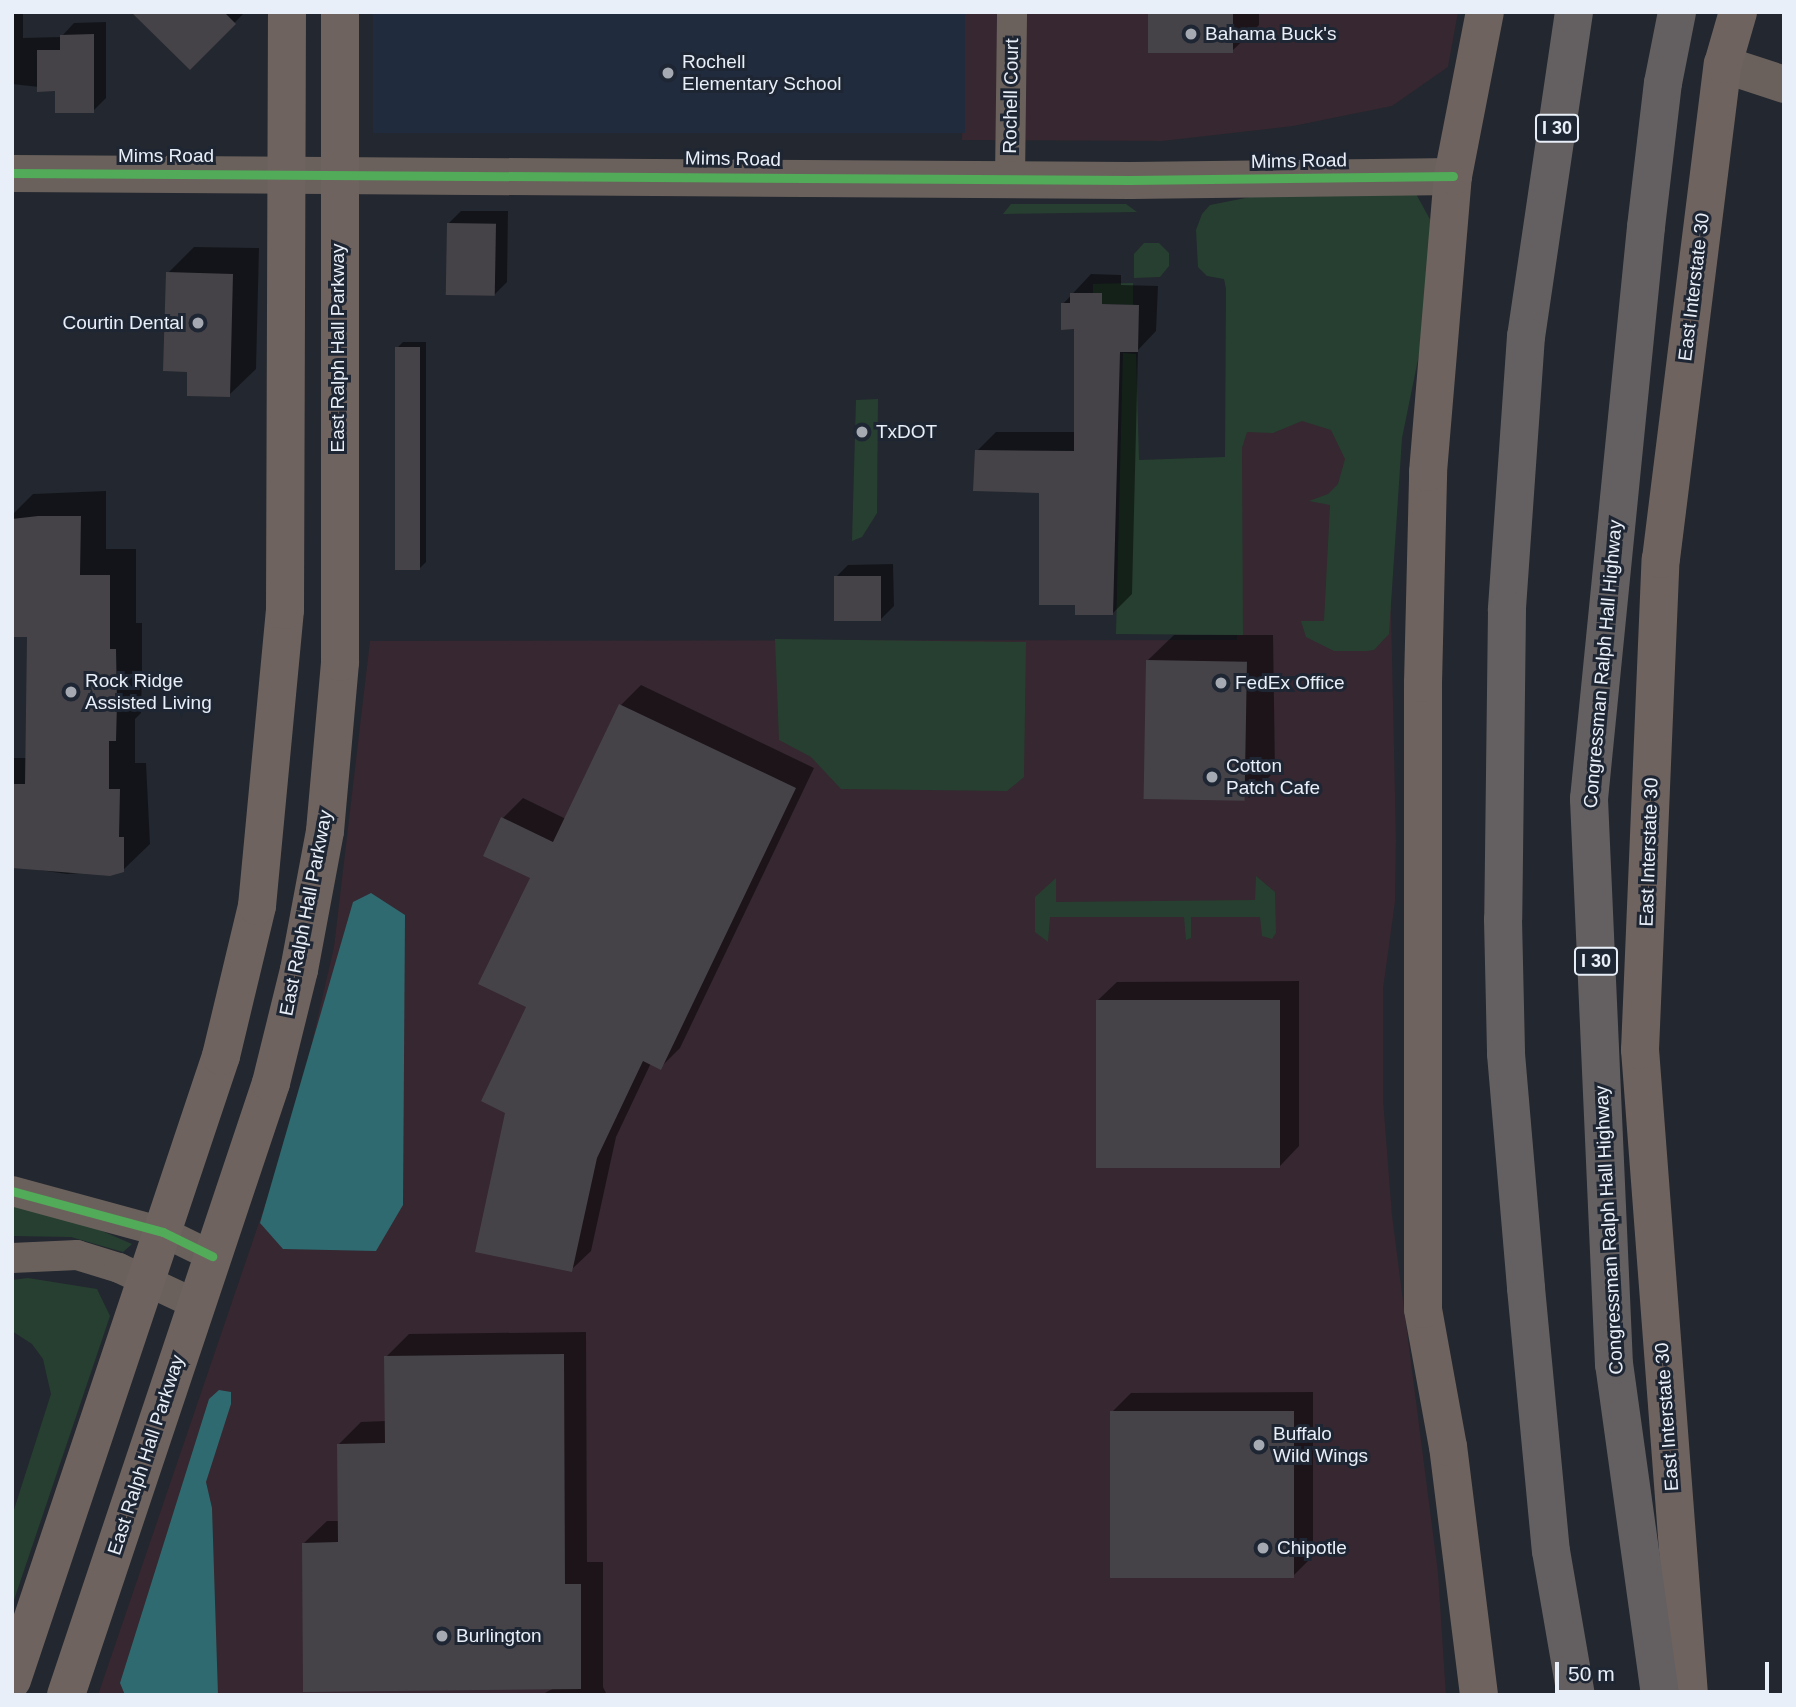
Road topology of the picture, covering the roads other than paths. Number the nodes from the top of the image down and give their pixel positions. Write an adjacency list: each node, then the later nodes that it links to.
1 (287, 12): 12 (main road)
2 (340, 12): 13 (main road, East Ralph Hall Parkway)
3 (1012, 12): 15 (street, Rochell Court)
4 (1485, 12): 14 (main road)
5 (1574, 12): 26 (highway, I 30)
6 (1677, 12): 16 (highway, Congressman Ralph Hall Highway / I 30)
7 (1698, 12): 16 (highway)
8 (1738, 12): 9 (main road, East Interstate 30)
9 (1723, 64): 10 (street); 28 (main road, East Interstate 30)
10 (1784, 84)
11 (12, 173): 12 (street, Mims Road)
12 (287, 174): 13 (street, Mims Road); 18 (main road)
13 (338, 174): 15 (street, Mims Road); 19 (main road, East Ralph Hall Parkway)
14 (1453, 176): 15 (street, Mims Road); 25 (main road)
15 (1010, 180)
16 (1646, 226): 27 (highway, Congressman Ralph Hall Highway / I 30)
17 (12, 1191): 18 (street)
18 (163, 1232): 19 (street); 21 (main road)
19 (212, 1256): 22 (main road, East Ralph Hall Parkway)
20 (12, 1258): 21 (street)
21 (145, 1281): 22 (street); 23 (main road)
22 (196, 1304): 24 (main road, East Ralph Hall Parkway)
23 (12, 1680)
24 (66, 1695)
25 (1479, 1695)
26 (1576, 1695)
27 (1660, 1695)
28 (1689, 1695)

